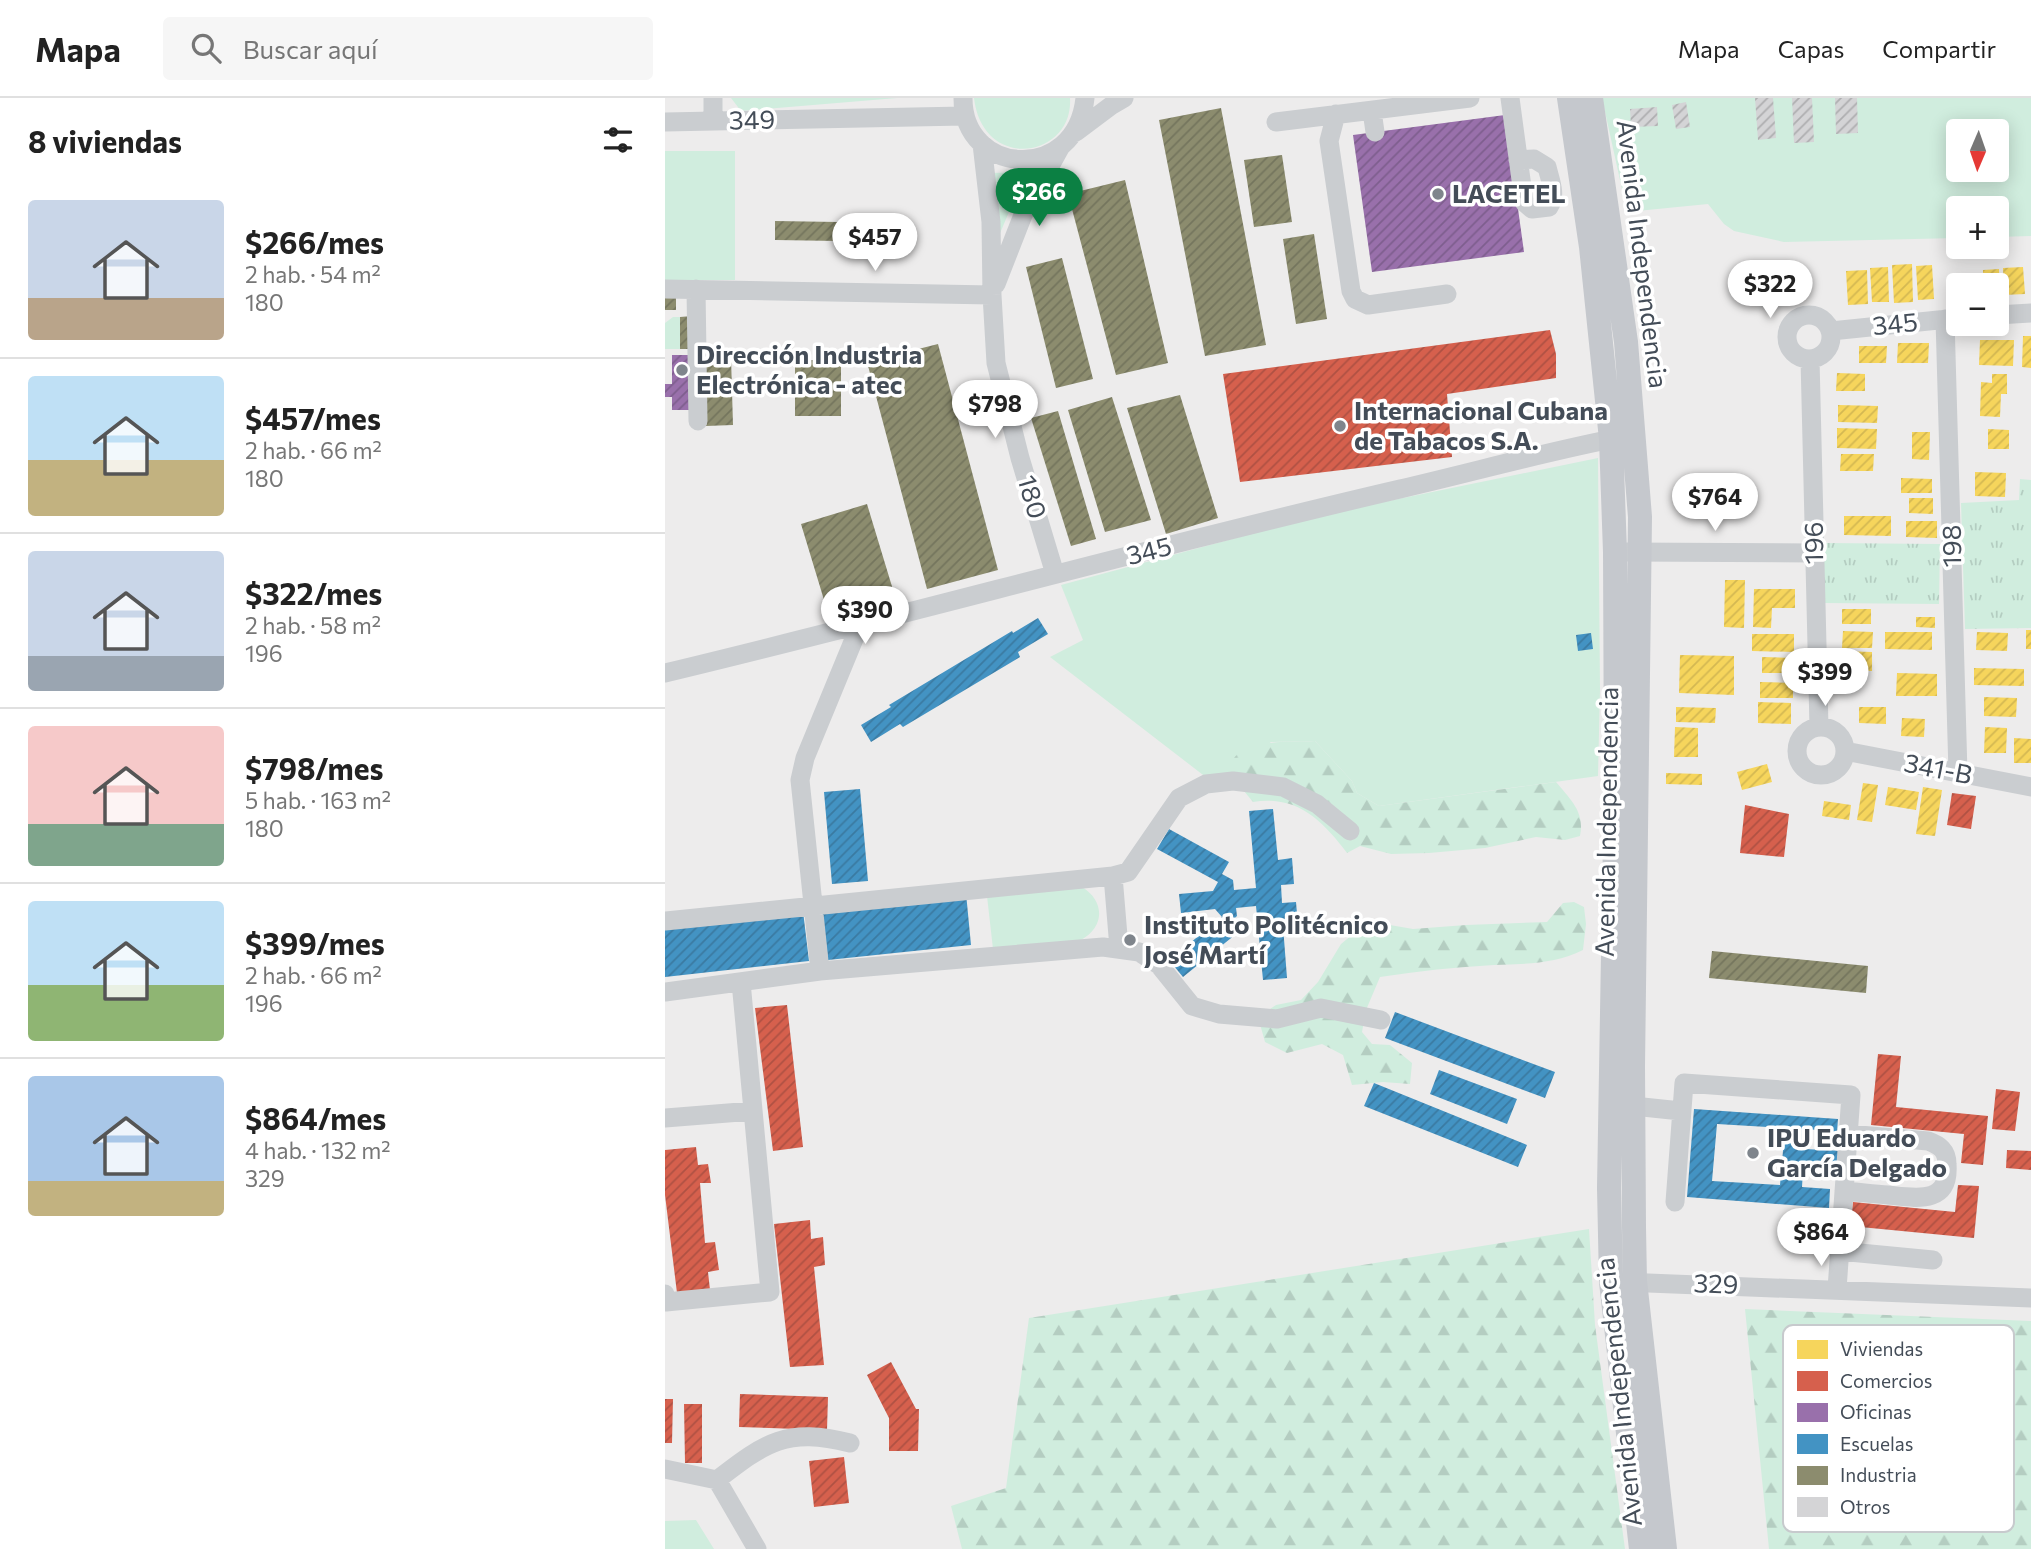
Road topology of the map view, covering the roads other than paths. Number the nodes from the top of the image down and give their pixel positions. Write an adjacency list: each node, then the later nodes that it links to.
1 (713, 98): 11 (street)
2 (1085, 98): 15 (street)
3 (1124, 98): 15 (street)
4 (1470, 98): 9 (street)
5 (1510, 98): 18 (street)
6 (1569, 98): 30 (main road, Avenida Independencia)
7 (1591, 98): 30 (main road, Avenida Independencia)
8 (963, 107): 11 (street, 349); 16 (street)
9 (1372, 111): 10 (street); 14 (street)
10 (1336, 114): 13 (street); 21 (street)
11 (713, 121): 12 (street, 349)
12 (665, 122)
13 (1276, 122)
14 (1375, 132)
15 (1075, 133): 17 (street)
16 (982, 144): 17 (street); 22 (street, 180)
17 (1060, 148): 22 (street, 180)
18 (1518, 160)
19 (665, 289): 20 (street)
20 (696, 289): 22 (street); 29 (street)
21 (1447, 294)
22 (992, 295): 34 (street, 180)
23 (2031, 313): 24 (street)
24 (2009, 314)
25 (1946, 319): 26 (street, 345)
26 (1831, 331): 28 (street); 28 (street)
27 (1952, 336): 39 (street, 198)
28 (1810, 359): 33 (street, 196)
29 (698, 421)
30 (1623, 437): 31 (main road, Avenida Independencia); 32 (main road, Avenida Independencia); 34 (street, 345)
31 (1615, 552): 32 (street); 59 (main road, Avenida Independencia)
32 (1641, 552): 33 (street); 50 (main road, Avenida Independencia)
33 (1814, 553): 37 (street, 196)
34 (1055, 574): 35 (street, 345)
35 (859, 627): 36 (street, 345); 43 (street)
36 (665, 673)
37 (1819, 727): 38 (street); 38 (street)
38 (1845, 751): 39 (street, 341-B)
39 (1958, 773): 40 (street, 341-B)
40 (2031, 787)
41 (1349, 831): 42 (street)
42 (1113, 876): 43 (street); 45 (street)
43 (813, 906): 44 (street); 46 (street)
44 (665, 921)
45 (1119, 948): 46 (street); 49 (street)
46 (820, 971): 47 (street)
47 (741, 982): 48 (street); 51 (street)
48 (665, 992)
49 (1381, 1020)
50 (1633, 1106): 52 (street); 59 (main road, Avenida Independencia)
51 (754, 1111): 53 (street); 61 (street)
52 (1681, 1111): 54 (street); 56 (street)
53 (665, 1118)
54 (1848, 1134): 55 (street); 55 (street)
55 (1844, 1191): 57 (street)
56 (1675, 1202)
57 (1839, 1251): 58 (street); 60 (street)
58 (1933, 1260)
59 (1623, 1282): 60 (street, 329); 67 (main road, Avenida Independencia); 68 (main road, Avenida Independencia)
60 (1837, 1289): 62 (street, 329)
61 (665, 1294)
62 (2031, 1298)
63 (850, 1443): 65 (street)
64 (665, 1469): 65 (street)
65 (717, 1480): 66 (street)
66 (757, 1549)
67 (1641, 1549)
68 (1665, 1549)

